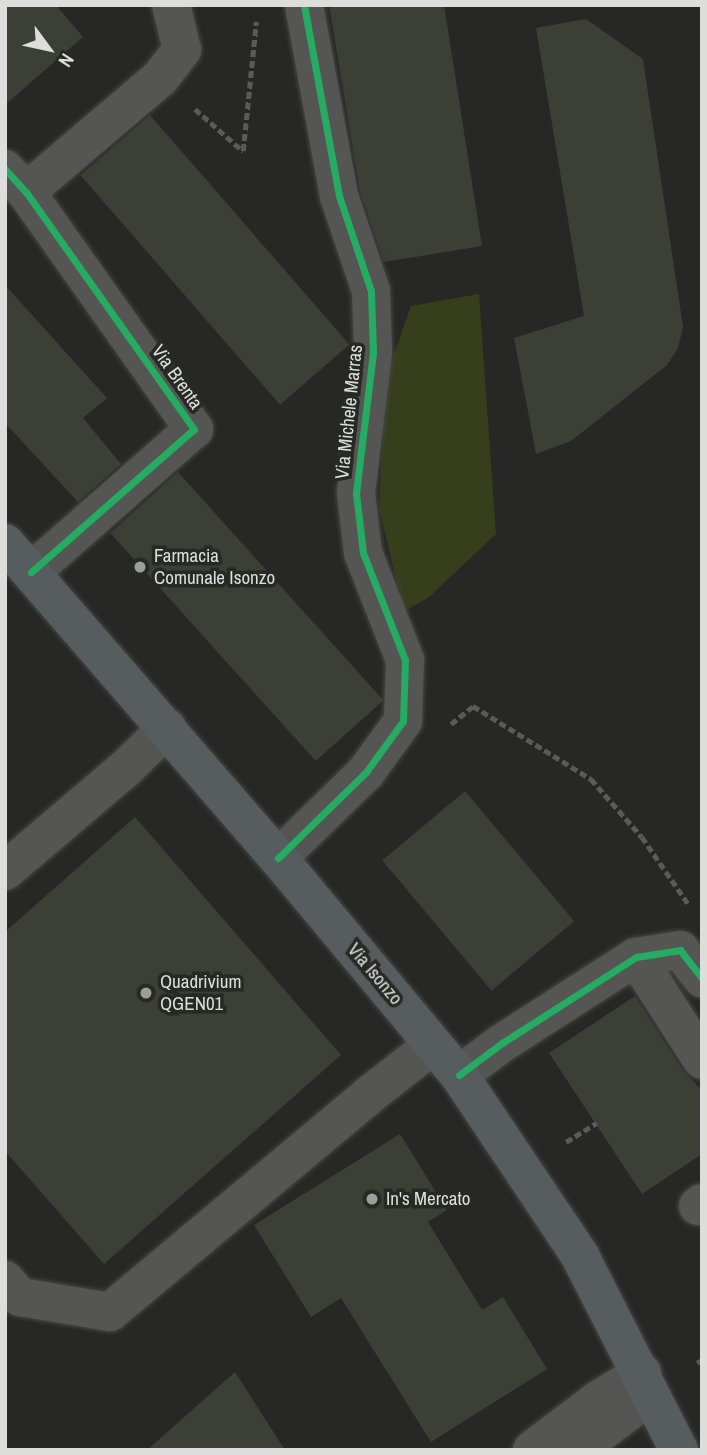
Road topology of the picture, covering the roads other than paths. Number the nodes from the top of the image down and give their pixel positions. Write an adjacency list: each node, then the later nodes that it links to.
1 (171, 5): 3 (street, Via Brenta)
2 (304, 5): 7 (street, Via Michele Marras)
3 (11, 176): 5 (street, Via Brenta)
4 (5, 543): 5 (main road, Via Isonzo)
5 (31, 572): 6 (main road, Via Isonzo)
6 (167, 728): 7 (main road, Via Isonzo); 8 (street)
7 (278, 858): 11 (main road, Via Isonzo)
8 (5, 871)
9 (636, 957): 10 (street); 12 (street); 13 (street)
10 (702, 978)
11 (433, 1045): 13 (main road, Via Isonzo); 14 (street)
12 (702, 1060)
13 (459, 1075): 15 (main road, Via Isonzo)
14 (5, 1280)
15 (647, 1384): 16 (street); 17 (street); 18 (main road, Via Isonzo)
16 (532, 1450)
17 (577, 1450)
18 (679, 1450)

